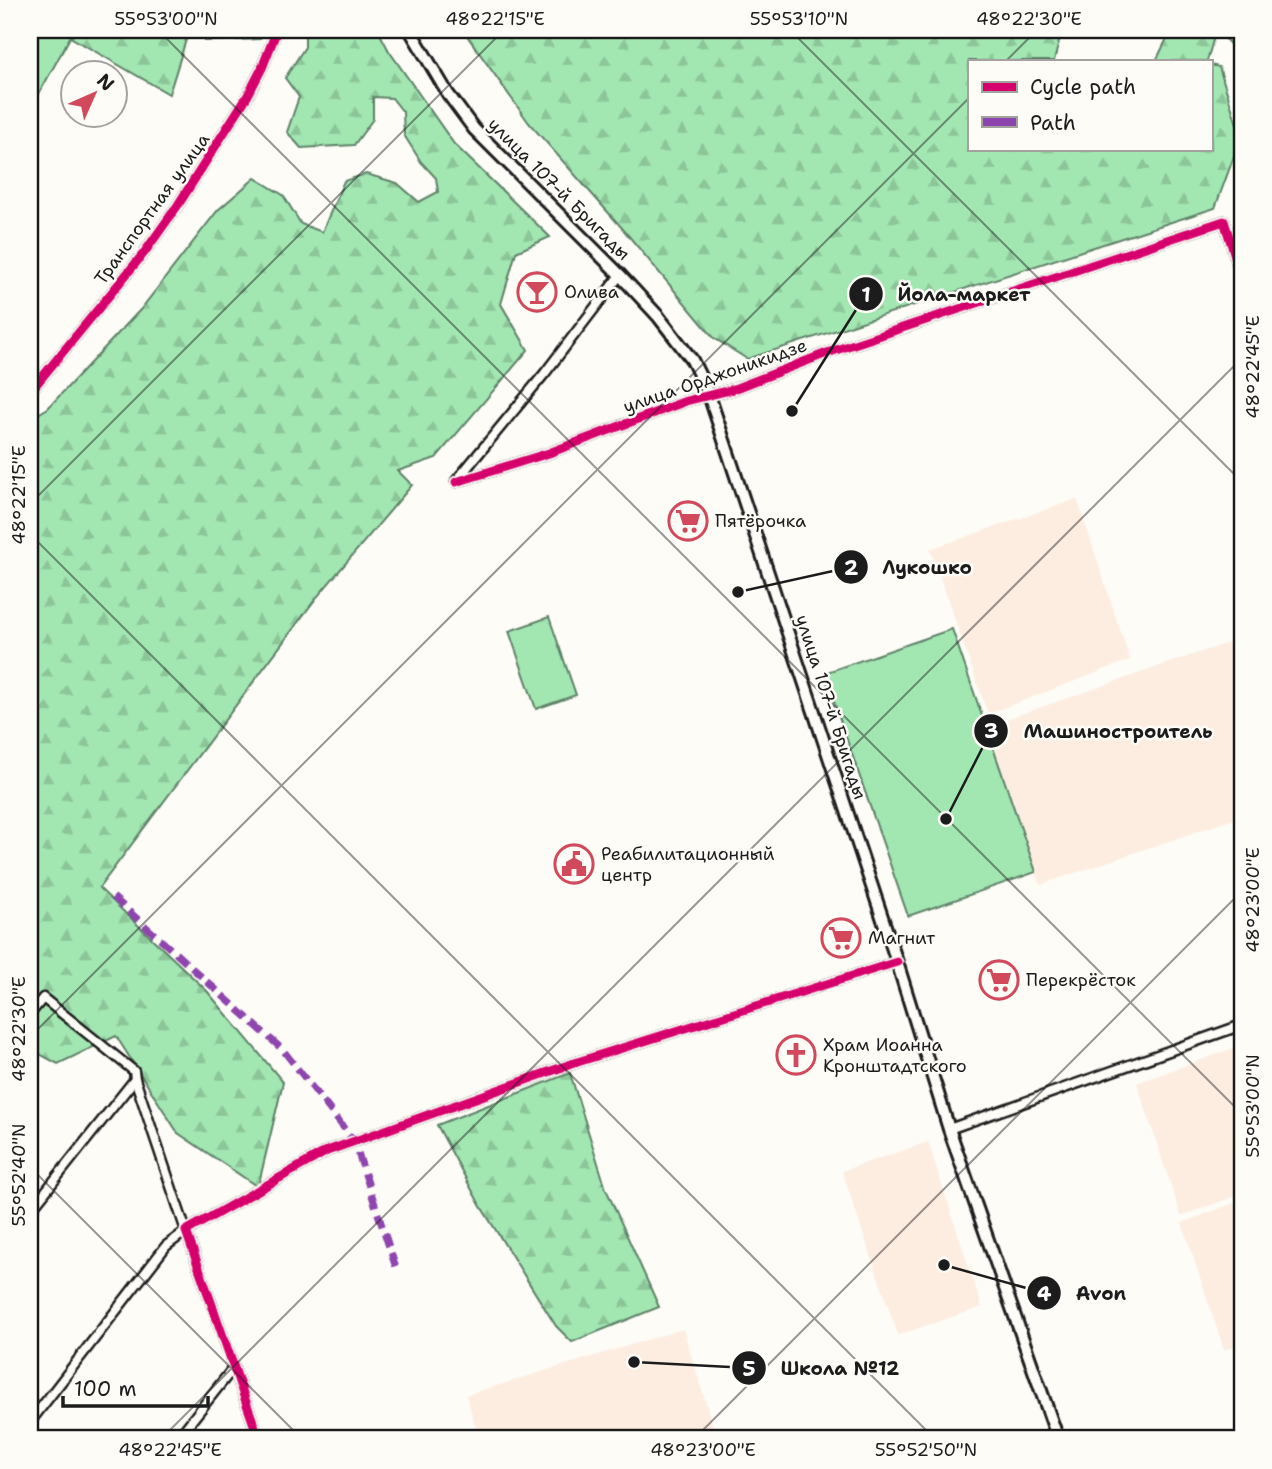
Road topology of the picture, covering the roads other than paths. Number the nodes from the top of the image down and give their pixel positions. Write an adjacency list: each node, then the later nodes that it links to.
1 (276, 30): 5 (street, Транспортная улица)
2 (410, 30): 3 (main road, улица 107-й Бригады)
3 (620, 275): 6 (main road, улица 107-й Бригады); 6 (street, улица Орджоникидзе)
4 (1242, 278): 6 (street, улица Орджоникидзе)
5 (30, 392)
6 (709, 396): 7 (main road, улица 107-й Бригады)
7 (897, 962): 11 (main road, улица 107-й Бригады); 13 (street)
8 (30, 1014): 10 (street)
9 (1242, 1025): 11 (street)
10 (135, 1079): 12 (street); 13 (street)
11 (949, 1129): 18 (main road, улица 107-й Бригады)
12 (30, 1211)
13 (186, 1231): 14 (street); 15 (street)
14 (234, 1367): 16 (street); 17 (street)
15 (30, 1422)
16 (177, 1439)
17 (259, 1439)
18 (1058, 1439)

